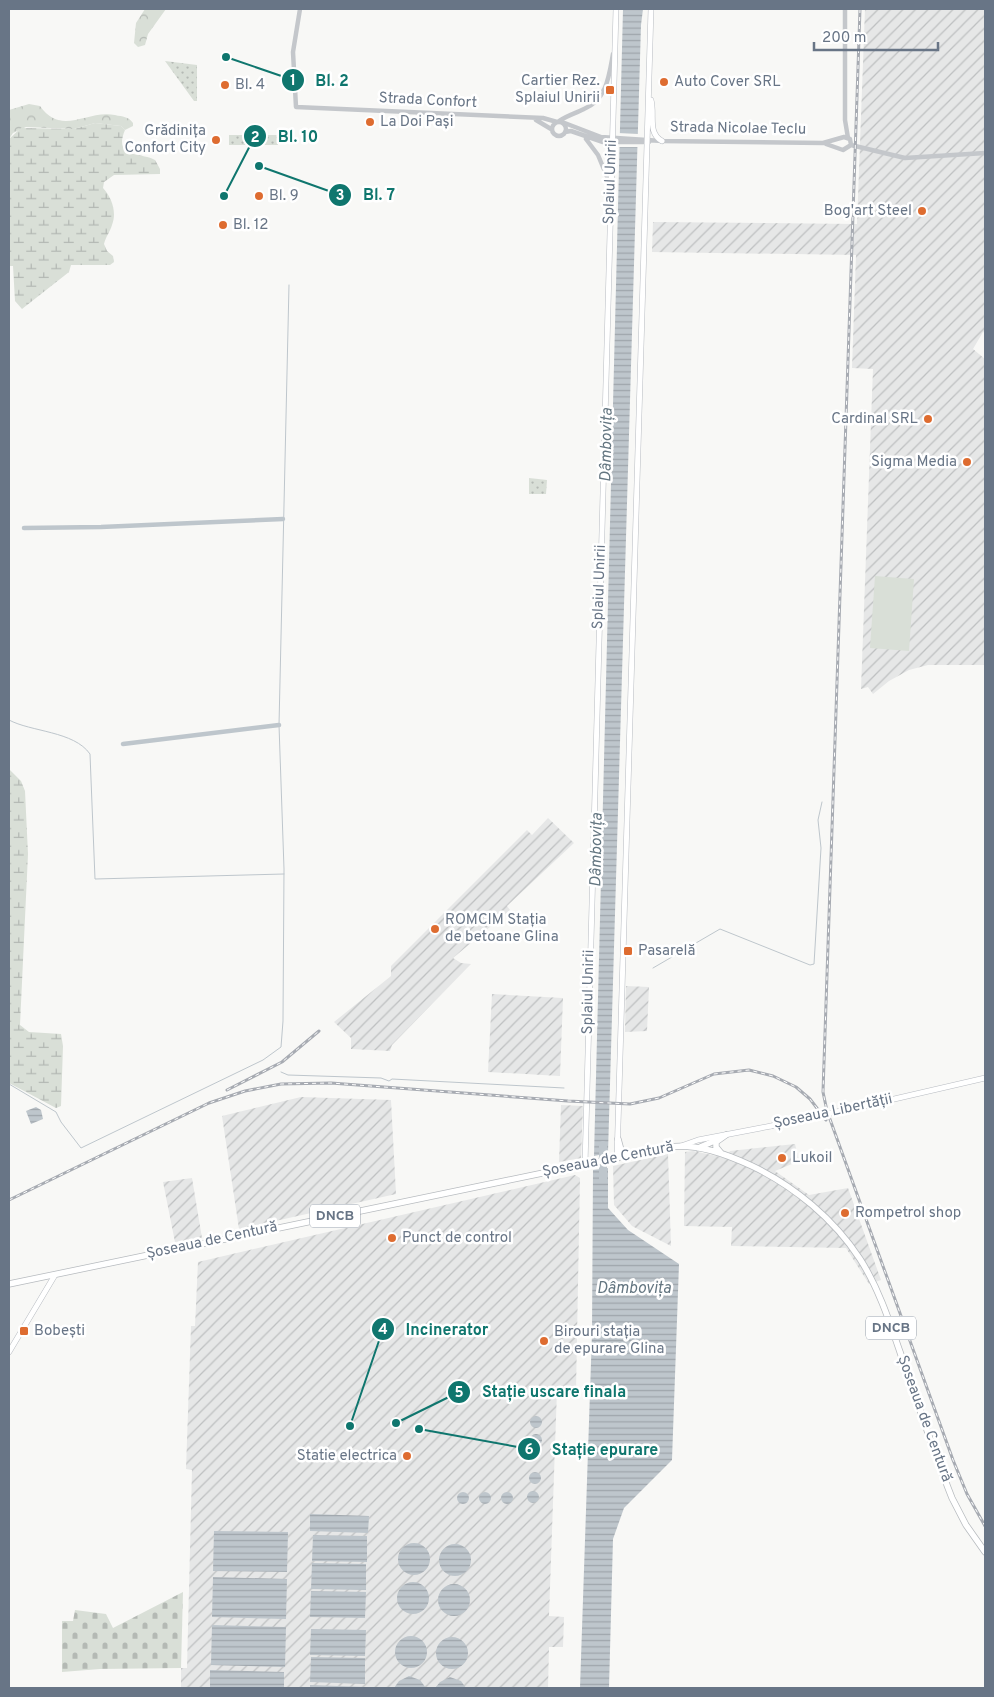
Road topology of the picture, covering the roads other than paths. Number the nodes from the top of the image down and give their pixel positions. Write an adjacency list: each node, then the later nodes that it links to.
1 (300, 9): 7 (street, Strada Confort)
2 (616, 9): 5 (main road, Splaiul Unirii)
3 (651, 9): 6 (main road)
4 (845, 9): 8 (street)
5 (615, 41): 9 (street); 15 (main road, Splaiul Unirii)
6 (649, 95): 16 (main road); 17 (main road)
7 (530, 118): 9 (street, Strada Confort); 10 (street, Strada Confort)
8 (845, 120): 13 (street); 14 (street)
9 (559, 122): 10 (street); 11 (street); 15 (street, Strada Confort)
10 (551, 129): 11 (street)
11 (565, 132): 12 (street)
12 (583, 136): 15 (street); 22 (street)
13 (848, 138): 14 (street, Strada Nicolae Teclu); 19 (street)
14 (840, 139): 18 (street, Strada Nicolae Teclu); 20 (street)
15 (614, 140): 16 (street, Strada Nicolae Teclu); 22 (main road, Splaiul Unirii)
16 (647, 140): 17 (street, Strada Nicolae Teclu); 26 (main road)
17 (662, 141): 18 (street, Strada Nicolae Teclu)
18 (823, 143): 20 (street, Strada Nicolae Teclu)
19 (851, 145): 20 (street, Strada Nicolae Teclu); 21 (street, Strada Nicolae Teclu)
20 (839, 146)
21 (985, 154)
22 (611, 192): 32 (main road, Splaiul Unirii)
23 (985, 1078): 24 (main road, Șoseaua Libertății, bridge)
24 (726, 1135): 25 (main road); 27 (main road, Șoseaua Libertății)
25 (719, 1138): 28 (main road); 29 (main road)
26 (618, 1139): 30 (main road); 31 (main road)
27 (681, 1146): 28 (main road, Șoseaua de Centură / DNCB); 30 (main road, Șoseaua de Centură / DNCB)
28 (698, 1148): 29 (main road, Șoseaua de Centură / DNCB)
29 (721, 1153): 36 (main road, Șoseaua de Centură / DNCB)
30 (635, 1155): 31 (main road, Șoseaua de Centură / DNCB)
31 (618, 1159): 32 (main road, Șoseaua de Centură / DNCB)
32 (585, 1165): 33 (main road, Șoseaua de Centură / DNCB)
33 (55, 1274): 34 (main road, Șoseaua de Centură / DNCB); 35 (main road)
34 (9, 1284)
35 (9, 1352)
36 (985, 1552)

